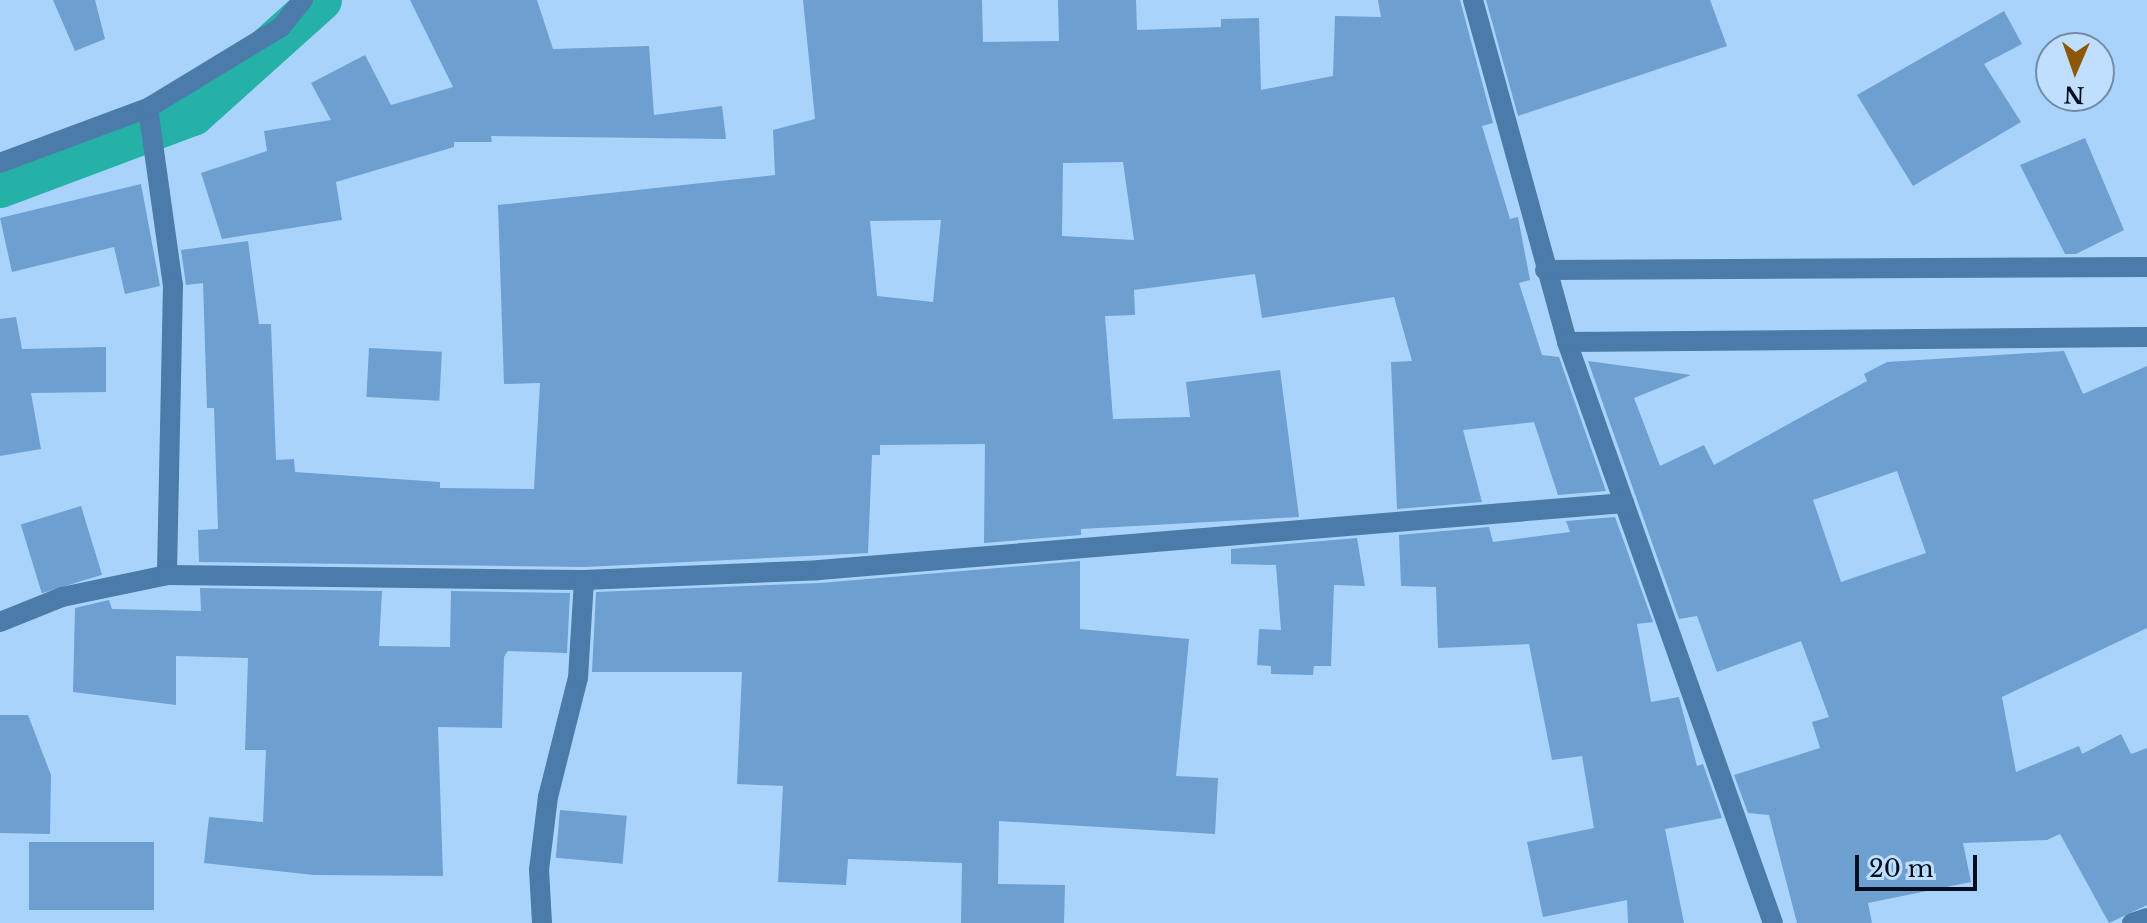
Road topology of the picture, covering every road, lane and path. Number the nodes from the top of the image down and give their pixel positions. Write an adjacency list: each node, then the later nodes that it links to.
1 (303, 0): 3 (street)
2 (1473, 0): 6 (street)
3 (148, 108): 4 (street); 10 (street)
4 (0, 163)
5 (2147, 267): 6 (street)
6 (1545, 270): 8 (street)
7 (2147, 337): 8 (street)
8 (1567, 342): 9 (street)
9 (1624, 503): 11 (street); 15 (street)
10 (167, 575): 11 (street); 12 (street)
11 (584, 580): 14 (street)
12 (0, 622)
13 (2147, 918): 16 (street)
14 (542, 923)
15 (1773, 923)
16 (2132, 923)

